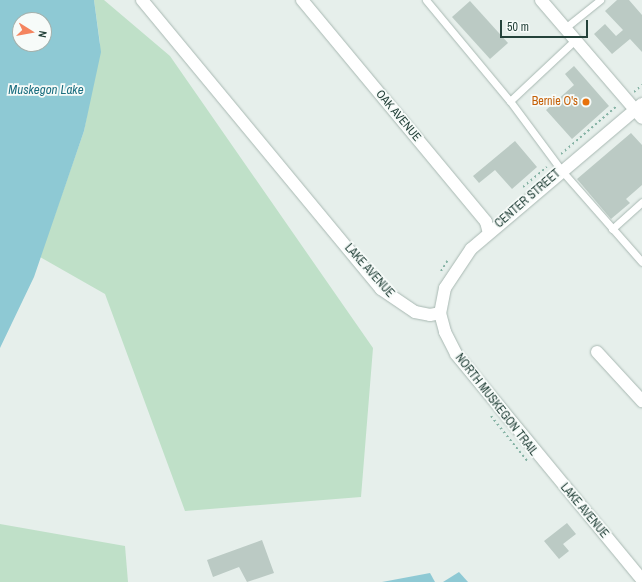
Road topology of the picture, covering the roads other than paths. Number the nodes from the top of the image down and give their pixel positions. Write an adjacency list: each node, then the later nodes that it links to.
1 (142, 0): 15 (street, LAKE AVENUE)
2 (302, 0): 13 (street, OAK AVENUE)
3 (426, 0): 8 (lane)
4 (541, 0): 6 (street)
5 (600, 0): 6 (lane)
6 (565, 28): 7 (street)
7 (575, 40): 8 (lane); 9 (street)
8 (510, 101): 10 (lane)
9 (640, 110): 10 (street, CENTER STREET)
10 (562, 171): 12 (lane); 13 (street, CENTER STREET)
11 (642, 202): 12 (lane)
12 (612, 229): 14 (lane)
13 (489, 233): 15 (street, CENTER STREET)
14 (642, 262)
15 (440, 313): 18 (street, LAKE AVENUE)
16 (597, 352): 17 (street)
17 (642, 401)
18 (642, 580)

